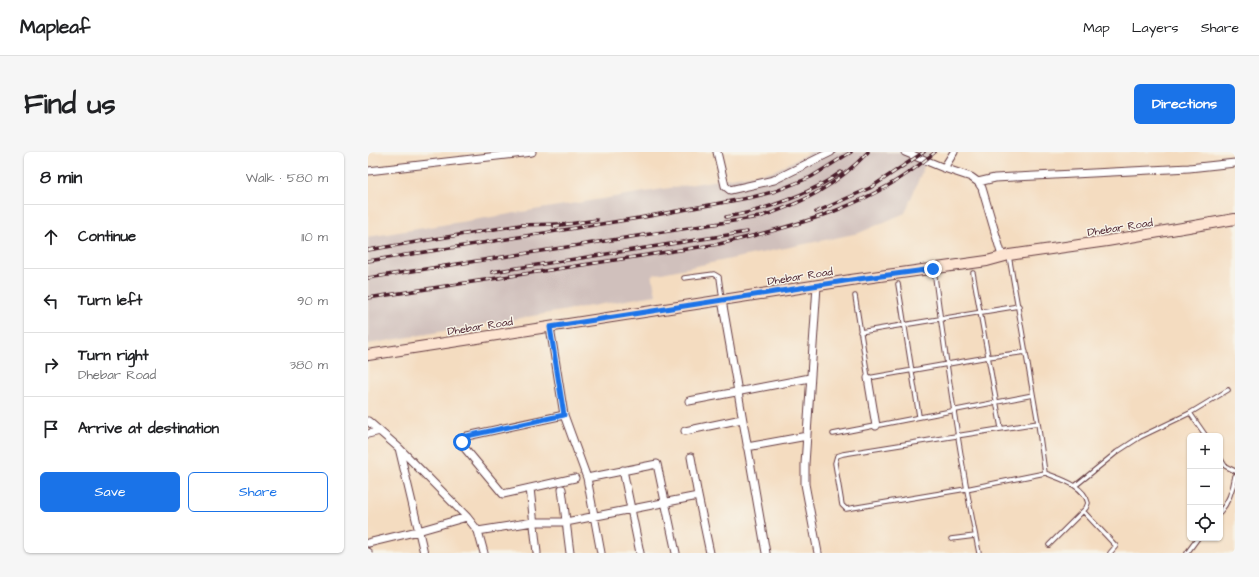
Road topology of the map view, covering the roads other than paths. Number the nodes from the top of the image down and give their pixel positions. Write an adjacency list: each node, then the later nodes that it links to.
1 (532, 152): 8 (street)
2 (717, 152): 3 (street)
3 (832, 152)
4 (905, 152): 7 (street)
5 (954, 152): 7 (street)
6 (1235, 163): 9 (street)
7 (944, 168): 9 (street)
8 (368, 171)
9 (978, 182): 11 (street)
10 (1235, 219): 11 (street, Dhebar Road)
11 (1005, 256): 16 (street, Dhebar Road); 19 (lane)
12 (973, 273): 20 (lane)
13 (935, 277): 21 (lane)
14 (684, 278): 18 (lane)
15 (898, 284): 22 (lane)
16 (816, 286): 18 (street, Dhebar Road); 30 (street)
17 (855, 296): 24 (lane)
18 (722, 300): 23 (street, Dhebar Road); 33 (street)
19 (1019, 306): 20 (lane); 25 (lane)
20 (979, 312): 21 (lane); 27 (lane)
21 (940, 320): 22 (lane); 28 (lane)
22 (904, 325): 24 (lane); 29 (lane)
23 (550, 327): 26 (street, Dhebar Road); 39 (street)
24 (860, 332): 31 (lane)
25 (1026, 352): 27 (lane); 34 (lane)
26 (368, 355)
27 (988, 357): 28 (lane); 36 (lane)
28 (947, 364): 29 (lane); 37 (lane)
29 (911, 371): 31 (lane); 40 (lane)
30 (810, 378): 33 (street); 52 (street)
31 (868, 378): 44 (street)
32 (1228, 390): 38 (lane)
33 (737, 392): 35 (street); 41 (street)
34 (1033, 395): 36 (lane); 43 (lane)
35 (689, 401)
36 (996, 402): 37 (lane); 45 (lane)
37 (955, 410): 40 (lane); 51 (lane)
38 (1190, 413): 48 (lane); 63 (lane)
39 (564, 415): 62 (street); 64 (street)
40 (919, 416): 44 (lane)
41 (742, 420): 47 (street); 53 (street)
42 (368, 421): 46 (street)
43 (1038, 423): 45 (lane); 59 (lane)
44 (876, 426): 50 (lane)
45 (1001, 428): 51 (lane)
46 (380, 431): 49 (street); 54 (street)
47 (685, 431)
48 (1204, 433)
49 (368, 434)
50 (833, 434)
51 (956, 435): 66 (lane); 66 (lane)
52 (806, 436): 53 (street); 92 (street)
53 (746, 447): 91 (street)
54 (399, 448): 72 (street); 76 (street)
55 (691, 457): 67 (street)
56 (1223, 463): 58 (lane)
57 (623, 470): 62 (street); 68 (street); 70 (street)
58 (1235, 471)
59 (1045, 473): 63 (lane); 66 (lane)
60 (1235, 476): 69 (lane)
61 (575, 478): 64 (street)
62 (587, 478): 73 (street)
63 (1075, 486): 71 (lane)
64 (530, 488): 74 (street)
65 (562, 489): 75 (street)
66 (966, 489): 78 (lane)
67 (698, 496): 68 (street); 90 (street)
68 (665, 503): 70 (street); 89 (street)
69 (1223, 508)
70 (631, 509): 73 (street); 88 (street)
71 (1083, 512): 82 (lane); 94 (lane)
72 (467, 517): 76 (street); 77 (street)
73 (594, 517): 75 (street); 87 (street)
74 (533, 522): 75 (street); 77 (street); 85 (street)
75 (566, 522): 86 (street)
76 (418, 531): 81 (street); 83 (street)
77 (478, 531): 84 (street)
78 (975, 536): 79 (lane); 93 (lane)
79 (952, 539)
80 (1196, 541): 95 (lane)
81 (368, 543)
82 (1049, 545)
83 (424, 553)
84 (484, 553)
85 (537, 553)
86 (570, 553)
87 (601, 553)
88 (640, 553)
89 (676, 553)
90 (710, 553)
91 (766, 553)
92 (818, 553)
93 (979, 553)
94 (1110, 553)
95 (1187, 553)

